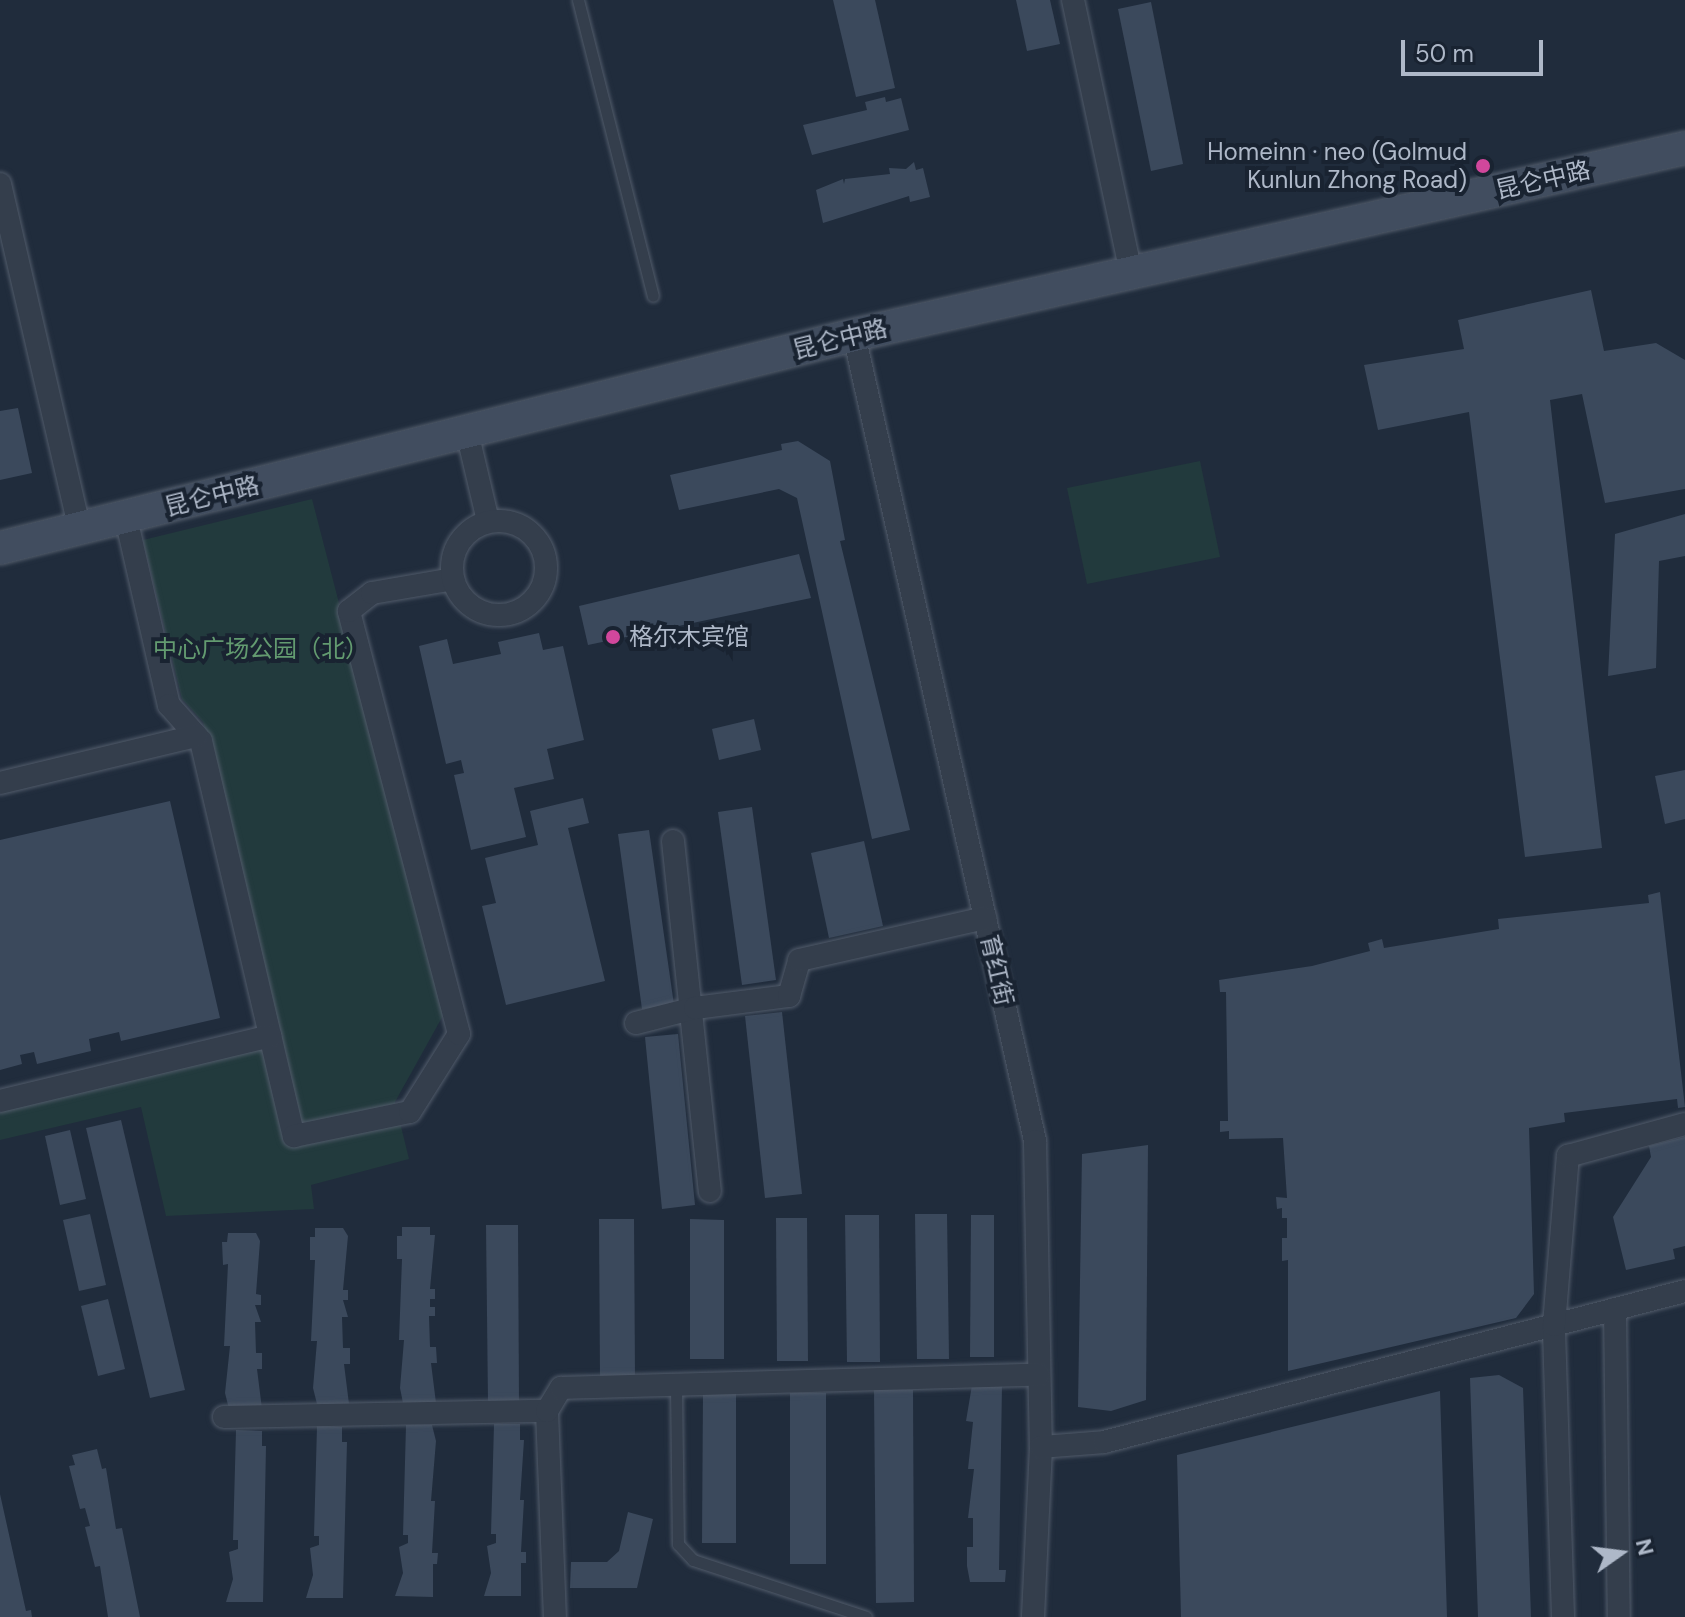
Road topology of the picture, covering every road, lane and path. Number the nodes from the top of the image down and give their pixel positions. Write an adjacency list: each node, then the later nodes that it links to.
1 (578, 0): 6 (lane)
2 (1073, 0): 5 (street)
3 (1685, 148): 5 (main road, 昆仑中路)
4 (0, 184): 11 (street)
5 (1131, 273): 7 (main road, 昆仑中路)
6 (653, 296)
7 (854, 335): 8 (main road, 昆仑中路); 17 (street, 育红街)
8 (467, 432): 9 (main road, 昆仑中路); 10 (street)
9 (126, 518): 11 (main road, 昆仑中路); 14 (street)
10 (488, 521): 13 (street); 13 (street)
11 (80, 530): 12 (main road, 昆仑中路)
12 (0, 548)
13 (453, 579): 20 (street)
14 (196, 736): 15 (street); 20 (street)
15 (0, 783)
16 (673, 841): 18 (street)
17 (985, 918): 18 (street); 27 (street, 育红街)
18 (695, 1008): 19 (street); 23 (street)
19 (636, 1023)
20 (270, 1036): 21 (street)
21 (0, 1101)
22 (1685, 1124): 26 (street)
23 (710, 1191)
24 (1685, 1291): 25 (street)
25 (1615, 1309): 26 (street); 36 (street)
26 (1554, 1325): 31 (street); 35 (street)
27 (1039, 1375): 28 (street); 31 (street, 育红街)
28 (676, 1385): 29 (street); 33 (lane)
29 (547, 1411): 30 (street); 32 (street)
30 (224, 1417)
31 (1041, 1447): 34 (street, 育红街)
32 (555, 1617)
33 (866, 1617)
34 (1033, 1617)
35 (1563, 1617)
36 (1619, 1617)

